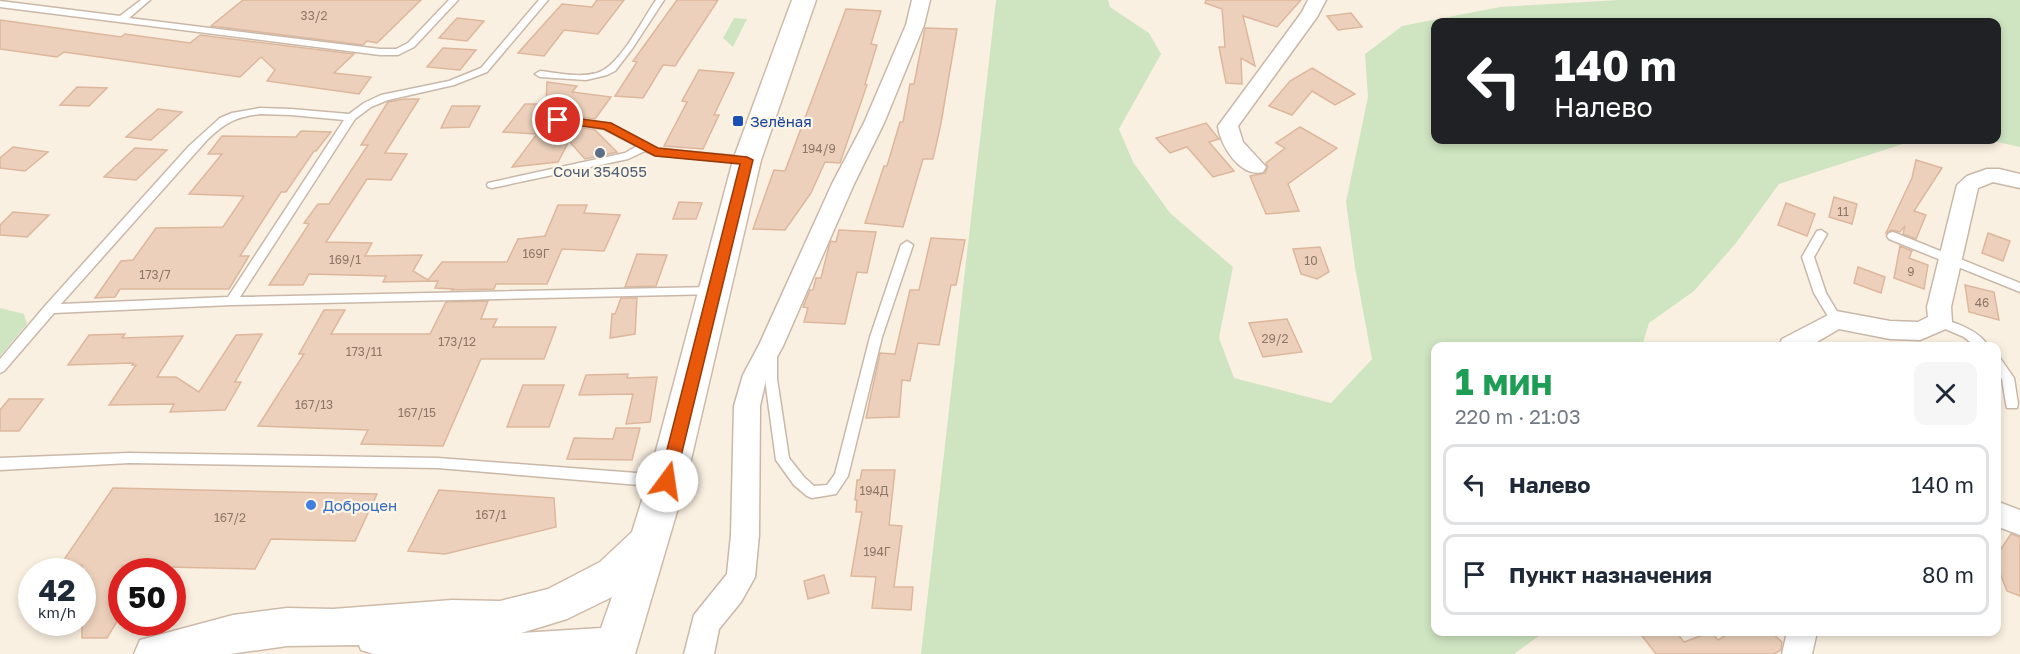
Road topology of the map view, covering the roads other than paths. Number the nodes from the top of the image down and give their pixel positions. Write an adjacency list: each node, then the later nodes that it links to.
1 (146, 0): 9 (lane)
2 (454, 0): 9 (lane)
3 (544, 0): 11 (lane)
4 (660, 0): 10 (lane)
5 (804, 0): 14 (main road)
6 (921, 0): 30 (street)
7 (1317, 0): 15 (street)
8 (0, 4): 9 (lane)
9 (121, 20)
10 (540, 74)
11 (351, 117): 24 (lane); 25 (lane)
12 (558, 120): 13 (lane)
13 (645, 146): 14 (lane); 17 (lane)
14 (747, 160): 23 (main road)
15 (1256, 167)
16 (2020, 181): 21 (street)
17 (492, 185)
18 (1821, 234): 26 (lane)
19 (1893, 236): 21 (lane)
20 (908, 245): 30 (lane)
21 (1951, 261): 22 (lane); 27 (street)
22 (2020, 288)
23 (714, 291): 24 (lane); 35 (main road)
24 (231, 301): 25 (lane)
25 (49, 309): 31 (lane)
26 (1836, 320): 27 (street); 28 (street)
27 (1940, 322): 29 (lane)
28 (1798, 342)
29 (1977, 342)
30 (771, 346): 43 (street)
31 (0, 368)
32 (2001, 368): 33 (lane)
33 (2012, 404)
34 (0, 464): 35 (lane)
35 (667, 481): 38 (main road)
36 (2001, 515): 37 (street)
37 (2020, 523)
38 (651, 538): 40 (main road); 41 (main road)
39 (1801, 636): 44 (street)
40 (492, 643): 41 (main road); 42 (main road)
41 (615, 650)
42 (155, 654)
43 (699, 654)
44 (1797, 654)

